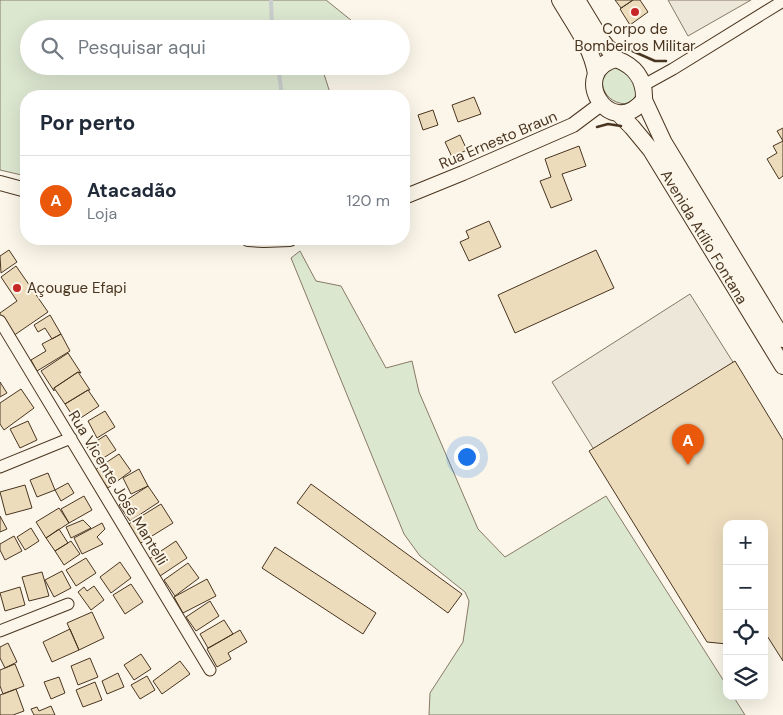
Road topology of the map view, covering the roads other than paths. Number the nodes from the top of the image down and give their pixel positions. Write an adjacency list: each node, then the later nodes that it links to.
1 (560, 0): 5 (main road)
2 (577, 0): 4 (main road)
3 (783, 0): 6 (street)
4 (616, 59): 5 (main road); 6 (main road)
5 (596, 74): 7 (main road)
6 (644, 93): 8 (main road); 13 (main road, Avenida Atílio Fontana)
7 (601, 104): 8 (main road); 11 (street, Rua Ernesto Braun)
8 (618, 113): 14 (main road, Avenida Atílio Fontana)
9 (0, 183): 10 (street)
10 (20, 188)
11 (410, 195)
12 (0, 321): 15 (street, Rua Vicente José Mantelli)
13 (783, 339)
14 (783, 366)
15 (71, 438): 16 (street); 19 (street, Rua Vicente José Mantelli)
16 (0, 467)
17 (68, 604): 18 (street)
18 (0, 631)
19 (210, 670)

